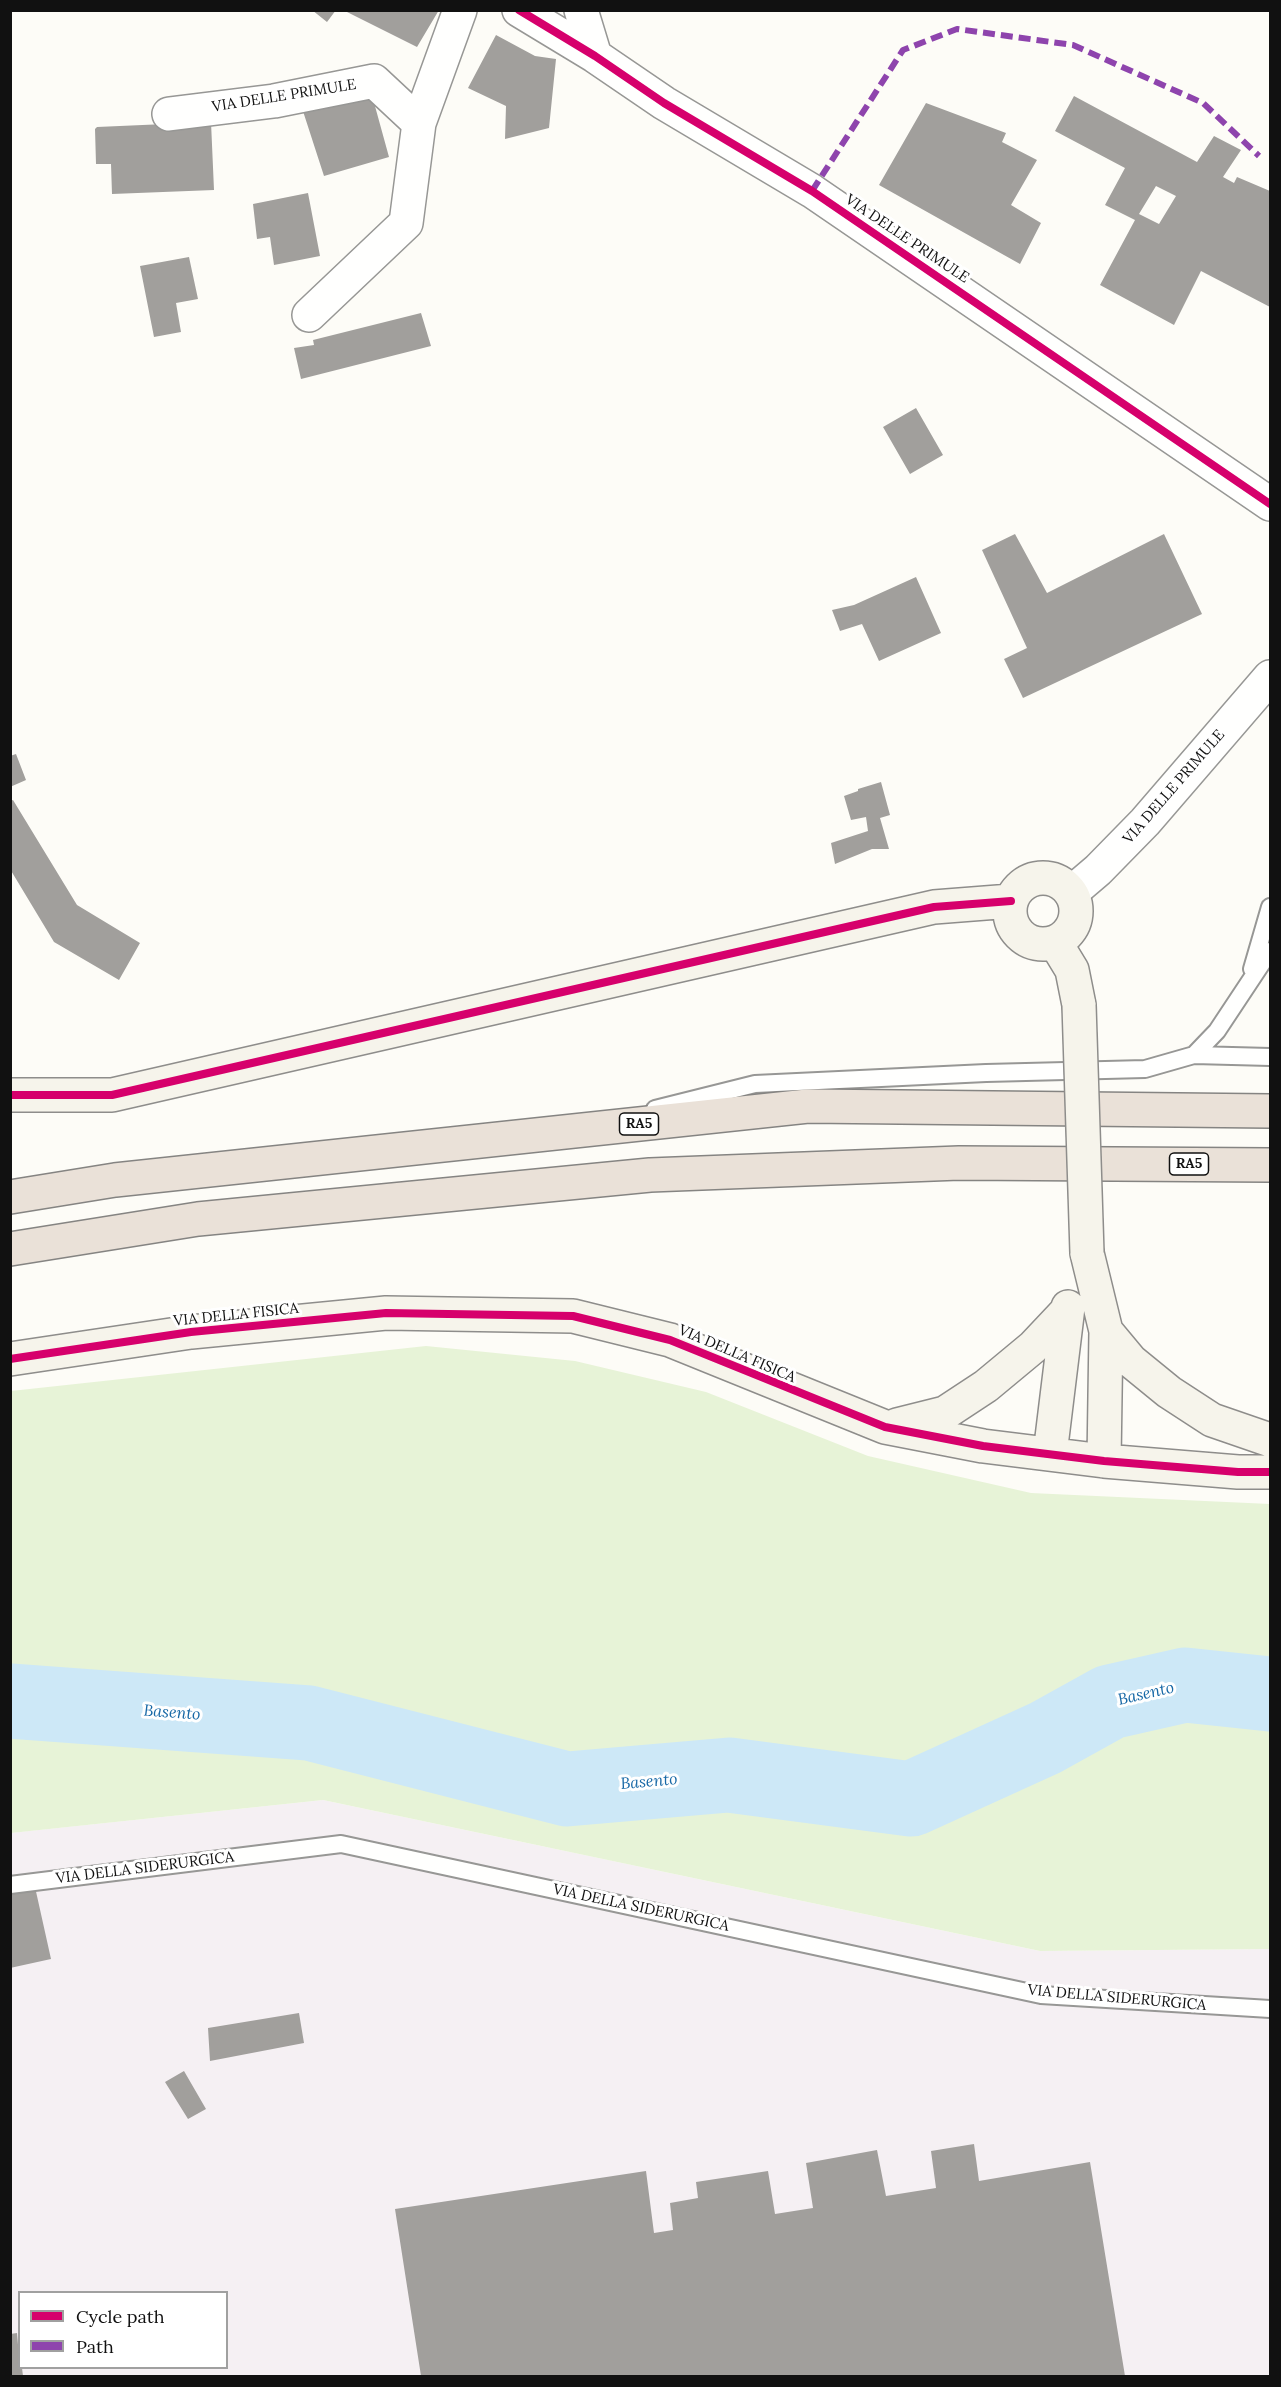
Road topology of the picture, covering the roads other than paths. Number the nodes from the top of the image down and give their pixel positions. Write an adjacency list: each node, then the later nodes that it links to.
1 (460, 10): 6 (street)
2 (519, 10): 4 (street, VIA DELLE PRIMULE)
3 (581, 10): 4 (street)
4 (595, 56): 8 (street, VIA DELLE PRIMULE)
5 (169, 114): 6 (street, VIA DELLE PRIMULE)
6 (419, 123): 7 (street)
7 (309, 315)
8 (1270, 504)
9 (1270, 676): 10 (street, VIA DELLE PRIMULE)
10 (1071, 893): 11 (street); 13 (street)
11 (1011, 901): 13 (street); 18 (street)
12 (1270, 907): 15 (lane)
13 (1055, 942): 26 (street, bridge)
14 (1270, 951): 15 (lane)
15 (1246, 990): 16 (lane)
16 (1194, 1055): 17 (lane); 20 (lane)
17 (1270, 1057)
18 (10, 1095)
19 (1270, 1111): 20 (highway, RA5)
20 (558, 1132): 22 (highway, RA5)
21 (1270, 1165): 25 (highway, RA5)
22 (49, 1190): 23 (highway); 24 (highway, RA5)
23 (10, 1191)
24 (10, 1197)
25 (10, 1249)
26 (1087, 1253): 27 (street); 28 (street)
27 (1066, 1312): 30 (street); 32 (street)
28 (1106, 1331): 31 (street); 33 (street)
29 (10, 1359): 30 (street, VIA DELLA FISICA)
30 (885, 1428): 32 (street, VIA DELLA FISICA)
31 (1270, 1440)
32 (1050, 1454): 33 (street, VIA DELLA FISICA)
33 (1104, 1461): 34 (street, VIA DELLA FISICA)
34 (1270, 1472)
35 (10, 1884): 36 (lane, VIA DELLA SIDERURGICA)
36 (1270, 2009)

